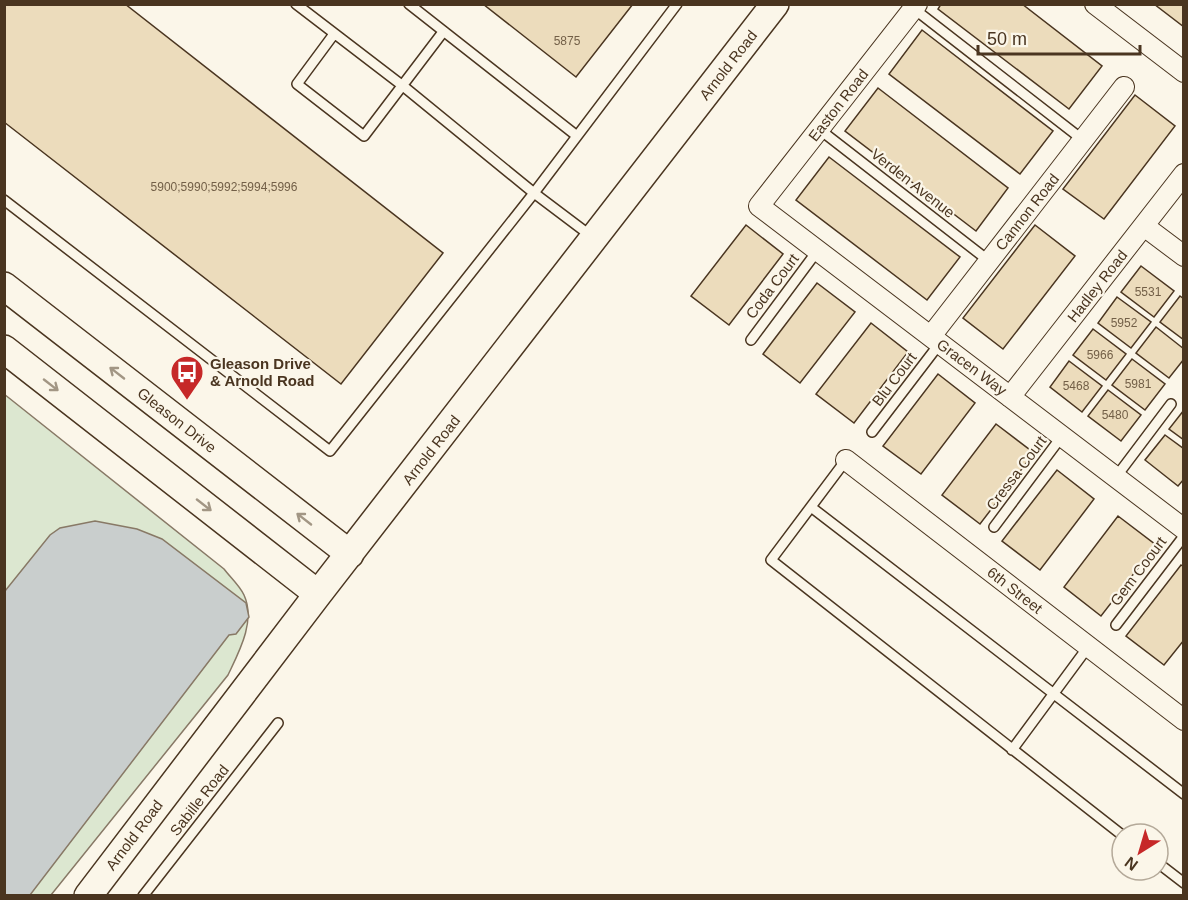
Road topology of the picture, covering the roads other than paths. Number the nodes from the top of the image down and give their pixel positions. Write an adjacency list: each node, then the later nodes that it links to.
1 (296, 4): 8 (lane)
2 (409, 4): 7 (lane)
3 (677, 4): 13 (lane)
4 (775, 4): 20 (street, Arnold Road)
5 (1095, 4): 9 (street)
6 (915, 6): 12 (street, Easton Road); 14 (lane)
7 (443, 32): 10 (lane); 13 (lane)
8 (334, 34): 10 (lane); 10 (lane)
9 (1184, 72)
10 (403, 86): 16 (lane)
11 (1124, 87): 14 (street, Cannon Road)
12 (819, 129): 18 (street, Easton Road); 23 (lane, Verden Avenue)
13 (577, 136): 16 (lane)
14 (1083, 140): 23 (street, Cannon Road)
15 (1184, 174): 19 (street, Hadley Road)
16 (534, 193): 17 (lane); 20 (lane)
17 (4, 200)
18 (759, 206): 21 (street, Gracen Way)
19 (1144, 226): 22 (street); 28 (street, Hadley Road)
20 (594, 238): 38 (street, Arnold Road)
21 (818, 250): 25 (lane, Coda Court); 26 (street, Gracen Way)
22 (1184, 256)
23 (989, 261): 26 (street, Cannon Road)
24 (4, 286): 38 (street, Gleason Drive, one-way to 24)
25 (751, 340)
26 (935, 340): 28 (street, Gracen Way); 30 (lane, Blu Court)
27 (4, 350): 39 (street, one-way to 39)
28 (1010, 397): 31 (street, Gracen Way)
29 (1171, 404): 33 (lane)
30 (872, 432)
31 (1062, 436): 33 (street, Gracen Way); 35 (lane, Cressa Court)
32 (846, 460): 34 (lane); 41 (street, 6th Street)
33 (1116, 477): 36 (street, Gracen Way)
34 (811, 507): 42 (lane); 45 (lane)
35 (994, 527)
36 (1184, 529)
37 (1184, 536): 40 (lane, Gem Coourt)
38 (350, 554): 39 (street, Arnold Road)
39 (318, 594): 50 (street, Arnold Road)
40 (1116, 624)
41 (1089, 647): 42 (lane); 43 (street, 6th Street)
42 (1053, 695): 45 (lane); 46 (lane)
43 (1184, 720)
44 (278, 723): 51 (lane, Sabille Road)
45 (1012, 750): 47 (lane)
46 (1184, 794)
47 (1110, 826)
48 (1170, 872): 49 (lane)
49 (1184, 883)
50 (88, 896)
51 (144, 896)

